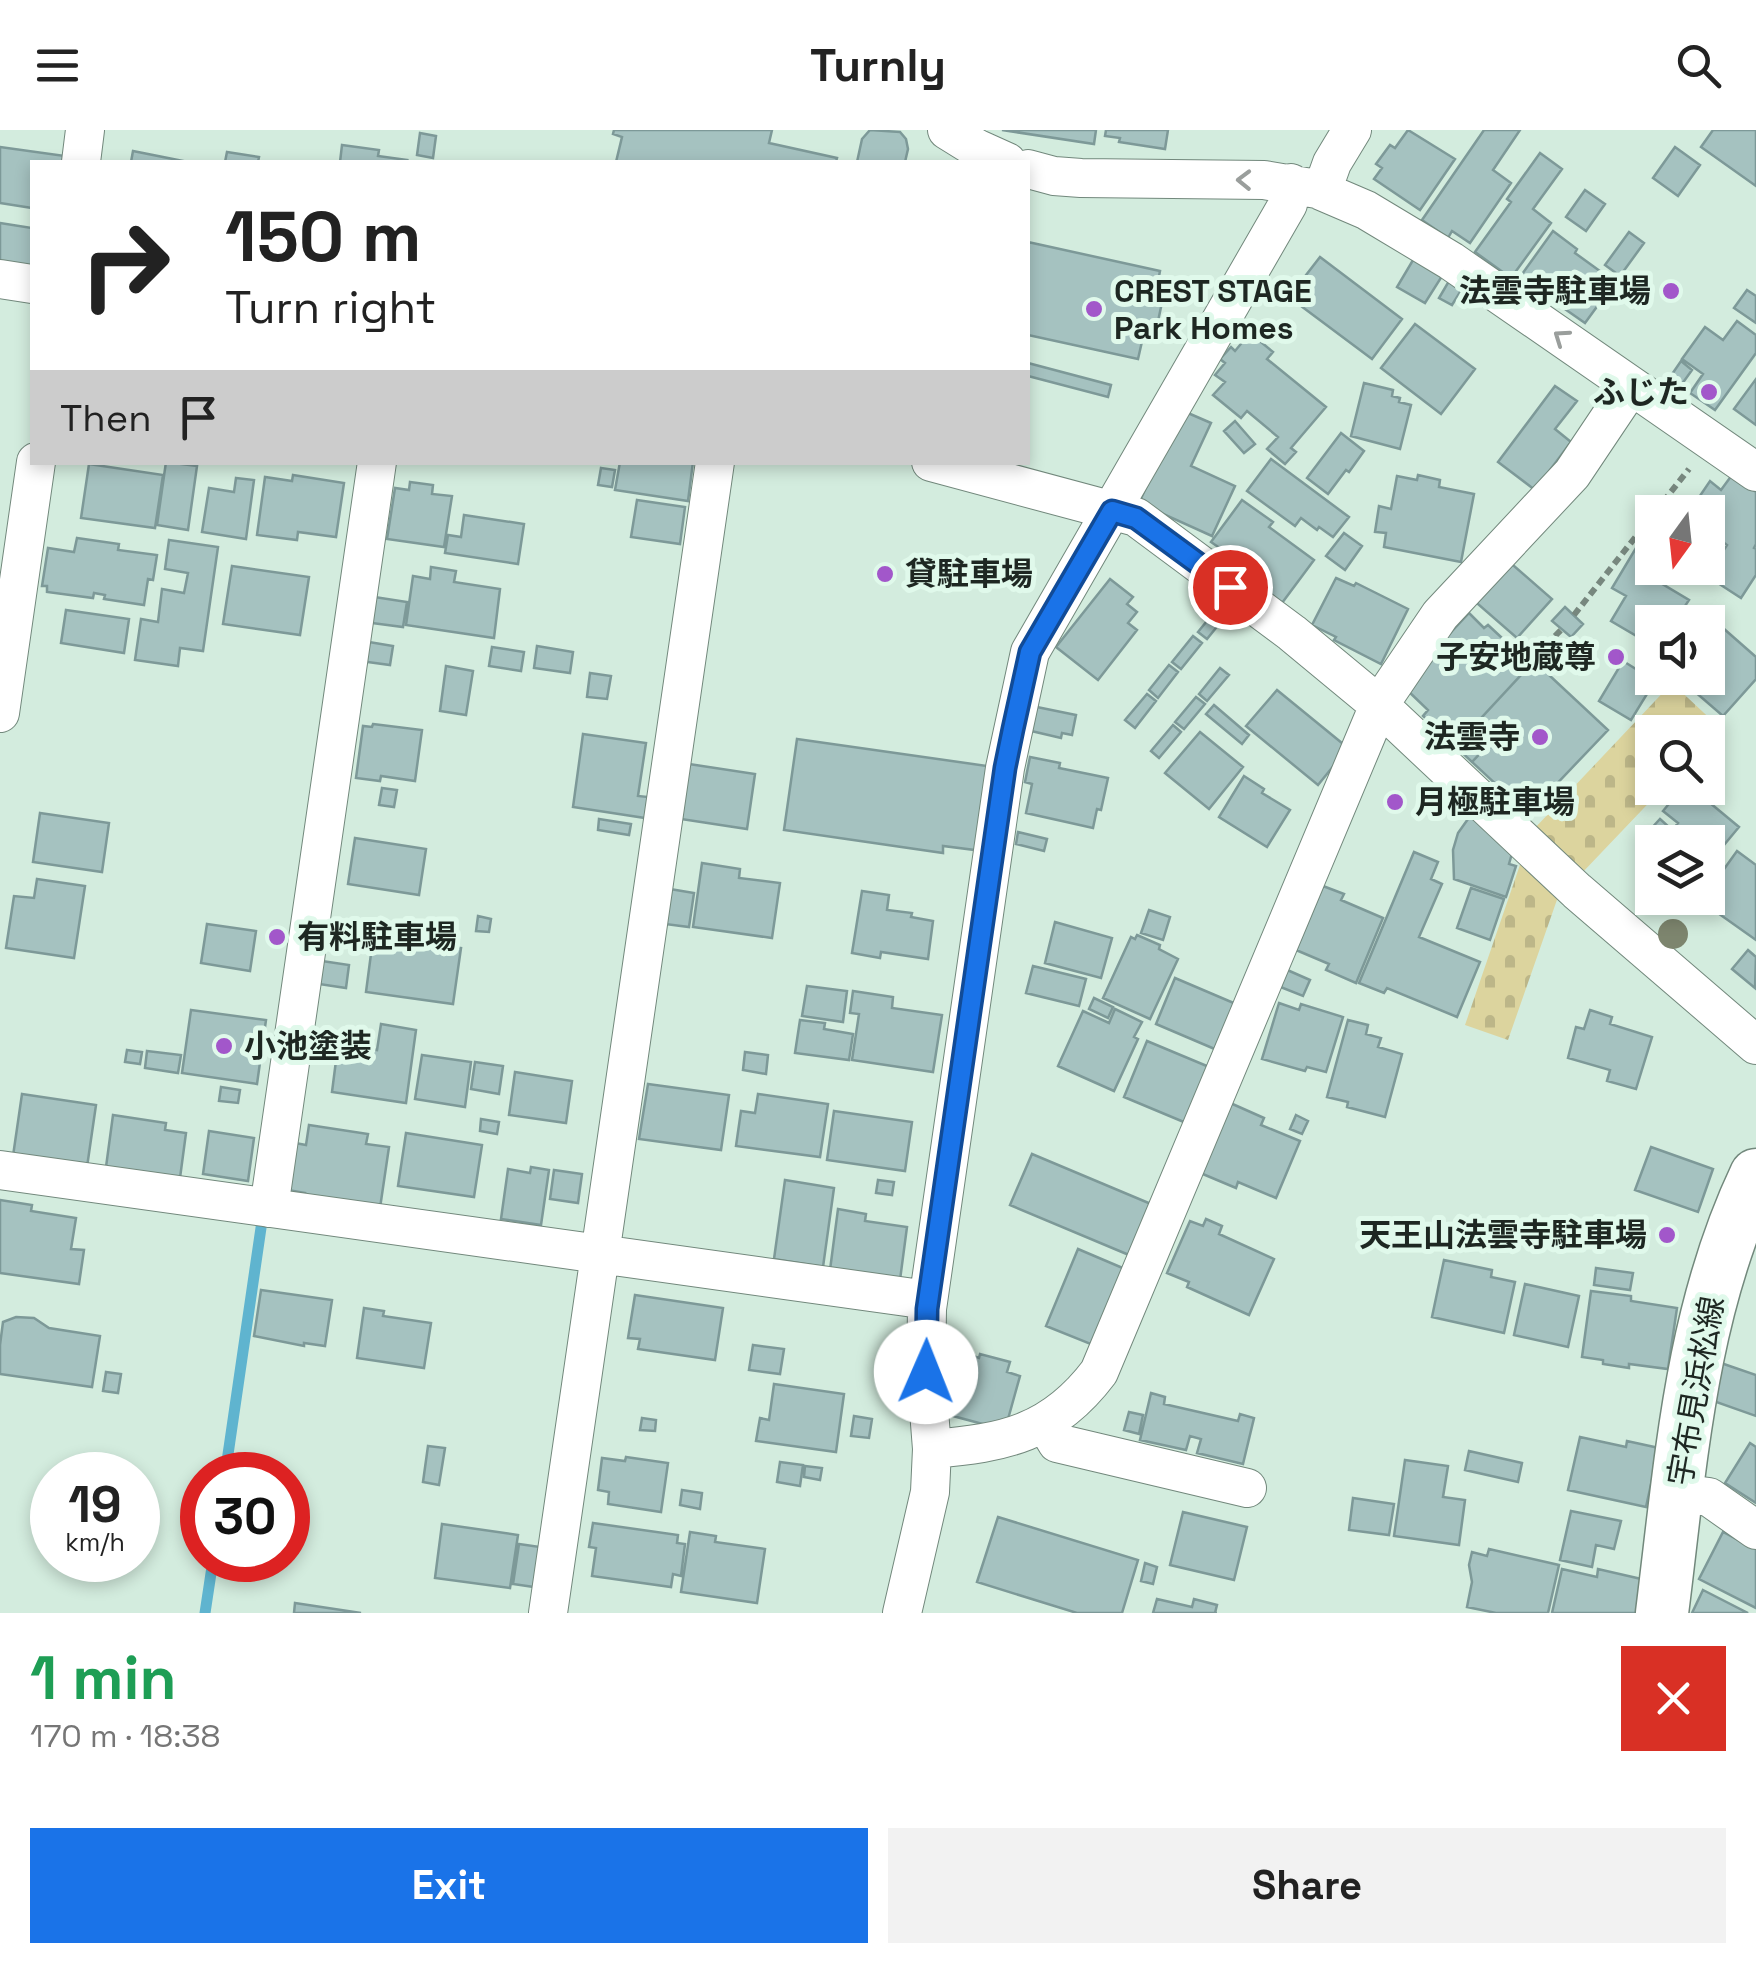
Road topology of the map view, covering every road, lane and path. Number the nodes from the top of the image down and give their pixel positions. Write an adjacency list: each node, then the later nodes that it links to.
1 (86, 130): 4 (street)
2 (947, 130): 5 (street)
3 (1352, 130): 7 (street)
4 (80, 160)
5 (1003, 160)
6 (1030, 170): 7 (street, one-way to 6)
7 (1307, 187): 10 (street, one-way to 7); 18 (street)
8 (0, 279): 9 (street)
9 (30, 284)
10 (1632, 386): 11 (street); 23 (street)
11 (1711, 441): 16 (street); 17 (path)
12 (36, 465): 24 (street)
13 (377, 465): 28 (street)
14 (715, 465): 29 (street)
15 (942, 465): 18 (street)
16 (1756, 472)
17 (1669, 495)
18 (1112, 511): 23 (street); 30 (street)
19 (1635, 538): 20 (path)
20 (1574, 615)
21 (1562, 630): 22 (path)
22 (1555, 636)
23 (1379, 705): 25 (street); 31 (street)
24 (0, 713)
25 (1756, 1045)
26 (0, 1170): 28 (street)
27 (1756, 1176): 34 (main road, 宇布見浜松線)
28 (269, 1208): 29 (street)
29 (600, 1254): 30 (street); 36 (street)
30 (928, 1300): 32 (street)
31 (1045, 1423): 32 (street); 33 (street)
32 (932, 1449): 37 (street)
33 (1247, 1488)
34 (1678, 1493): 35 (street); 38 (main road, 宇布見浜松線)
35 (1756, 1530)
36 (548, 1613)
37 (902, 1613)
38 (1662, 1613)

